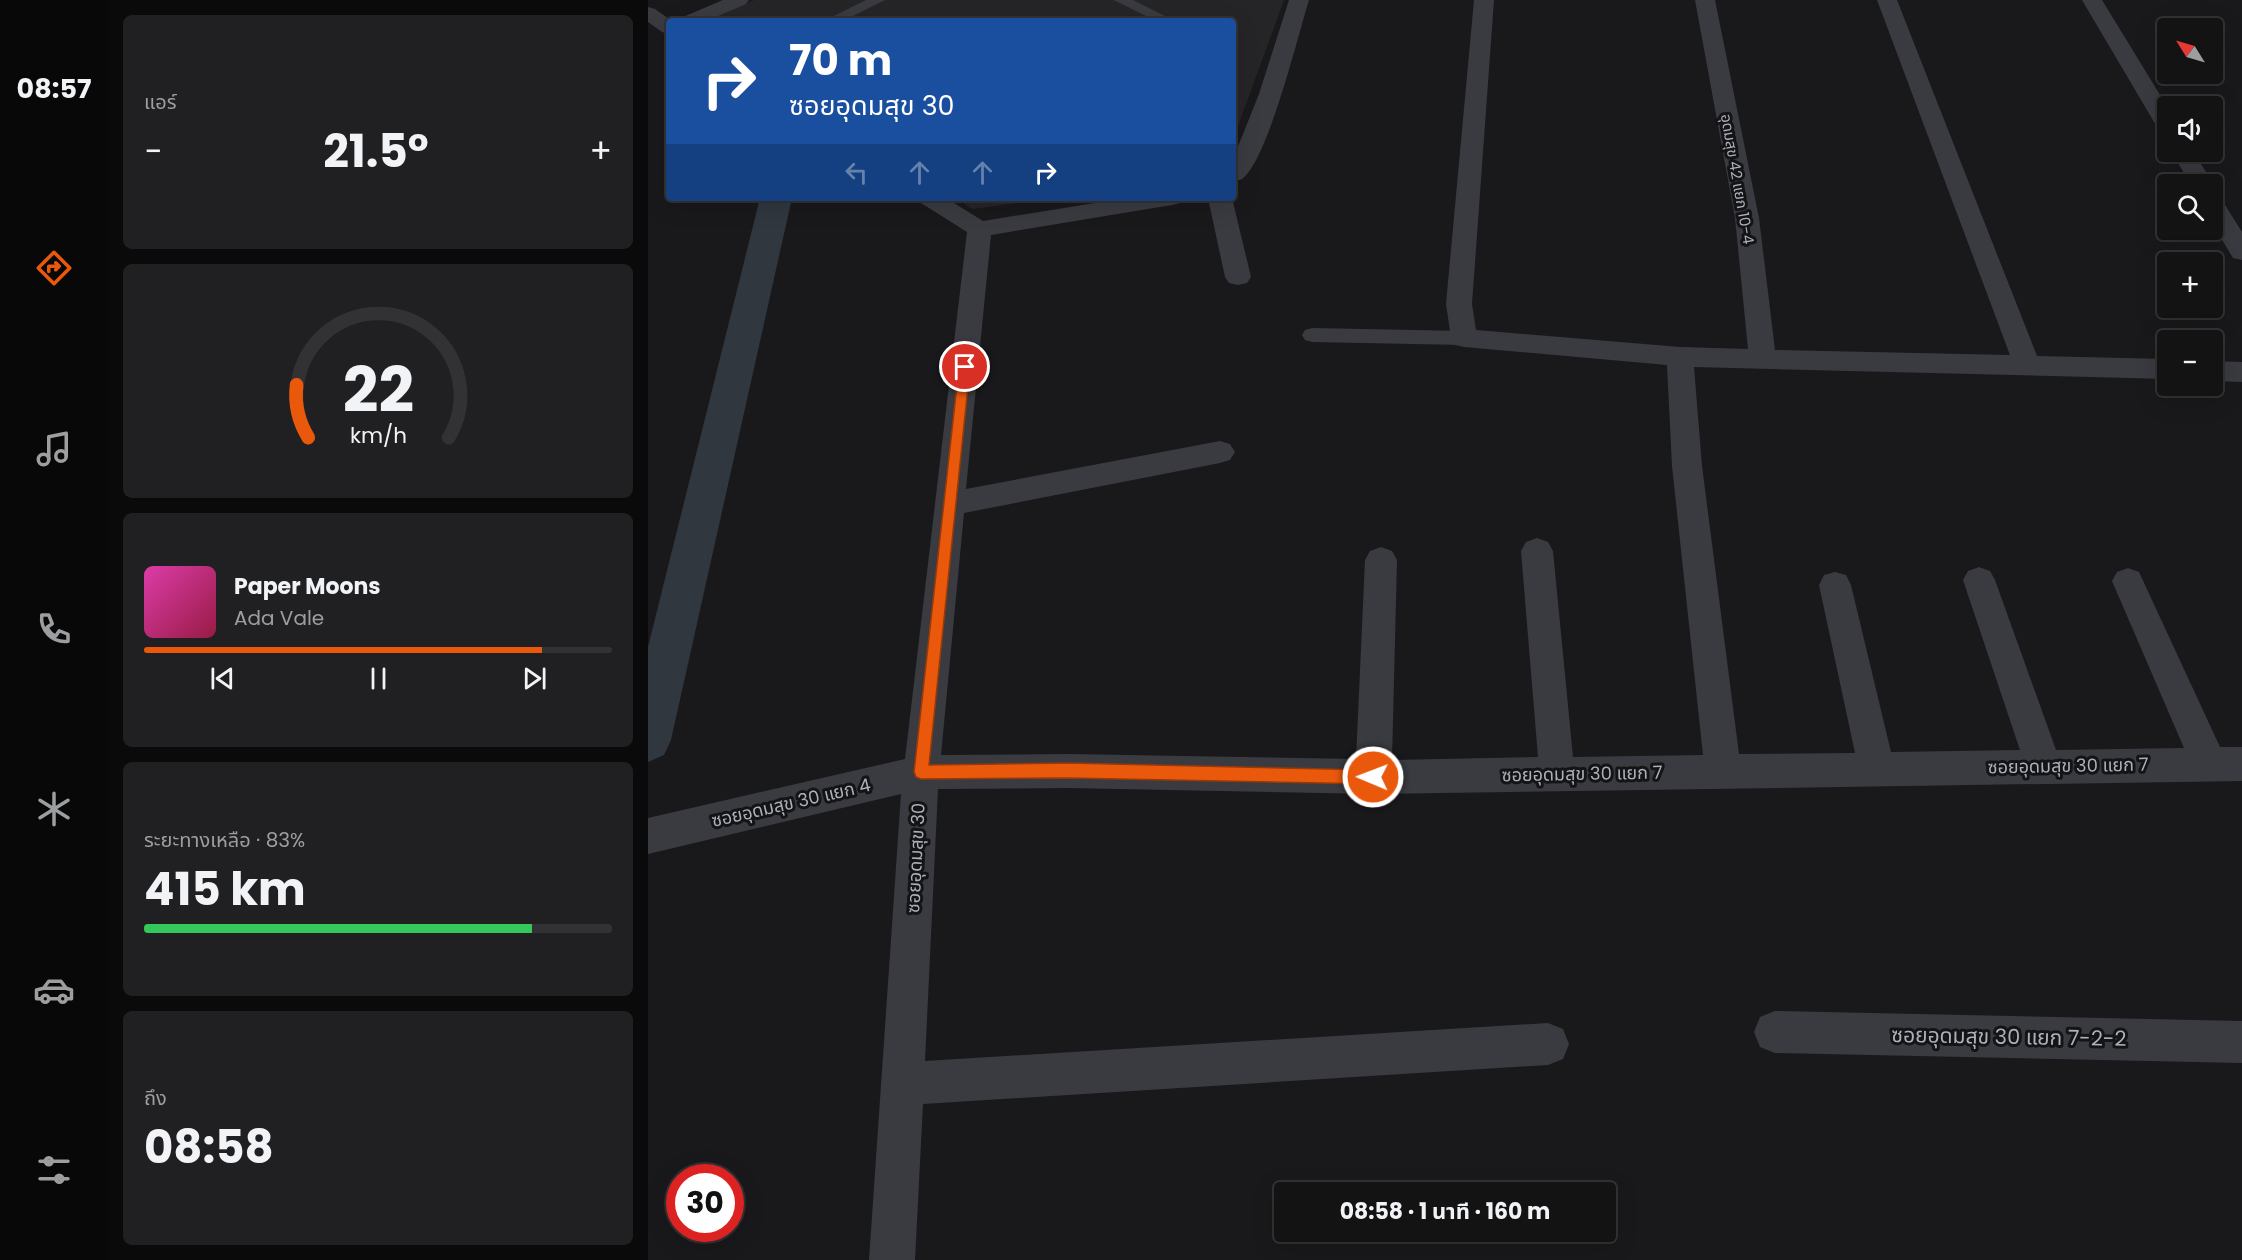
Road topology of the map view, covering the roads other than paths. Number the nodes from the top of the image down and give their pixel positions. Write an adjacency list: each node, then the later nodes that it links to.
1 (739, 0): 10 (street)
2 (878, 0): 11 (lane)
3 (1121, 0): 12 (lane)
4 (1299, 0): 17 (street)
5 (1484, 0): 26 (street)
6 (1705, 0): 28 (street, อุดมสุข 42 แยก 10-4)
7 (1887, 0): 29 (street)
8 (2092, 0): 16 (street)
9 (648, 14): 13 (street)
10 (697, 18)
11 (838, 18)
12 (1161, 18)
13 (666, 27)
14 (666, 31): 15 (street)
15 (648, 40)
16 (2157, 109)
17 (1236, 173)
18 (934, 201): 22 (street)
19 (1153, 201): 22 (street)
20 (1221, 201): 24 (street)
21 (2223, 220): 23 (street)
22 (979, 229): 34 (street, ซอยอุดมสุข 30)
23 (2242, 252)
24 (1238, 277)
25 (1312, 335): 26 (lane)
26 (1464, 338): 27 (street)
27 (1680, 357): 28 (street); 44 (street)
28 (1763, 359): 29 (street)
29 (2027, 364): 30 (street)
30 (2157, 369)
31 (2223, 371): 32 (street)
32 (2242, 372)
33 (1220, 452): 34 (street)
34 (950, 504): 43 (street, ซอยอุดมสุข 30)
35 (1537, 551): 45 (street)
36 (1381, 560): 46 (street)
37 (1979, 580): 41 (street)
38 (2128, 581): 40 (street)
39 (1835, 585): 42 (street)
40 (2226, 764): 41 (street, ซอยอุดมสุข 30 แยก 7)
41 (2044, 767): 42 (street, ซอยอุดมสุข 30 แยก 7)
42 (1877, 769): 44 (street, ซอยอุดมสุข 30 แยก 7)
43 (921, 772): 46 (street, ซอยอุดมสุข 30 แยก 7); 47 (street, ซอยอุดมสุข 30 แยก 4); 51 (street, ซอยอุดมสุข 30)
44 (1723, 772): 45 (street, ซอยอุดมสุข 30 แยก 7)
45 (1557, 774): 46 (street, ซอยอุดมสุข 30 แยก 7)
46 (1373, 777)
47 (654, 835)
48 (1775, 1032): 49 (street, ซอยอุดมสุข 30 แยก 7-2-2)
49 (2242, 1042)
50 (1548, 1044): 51 (street)
51 (903, 1084): 52 (street, ซอยอุดมสุข 30)
52 (892, 1260)

